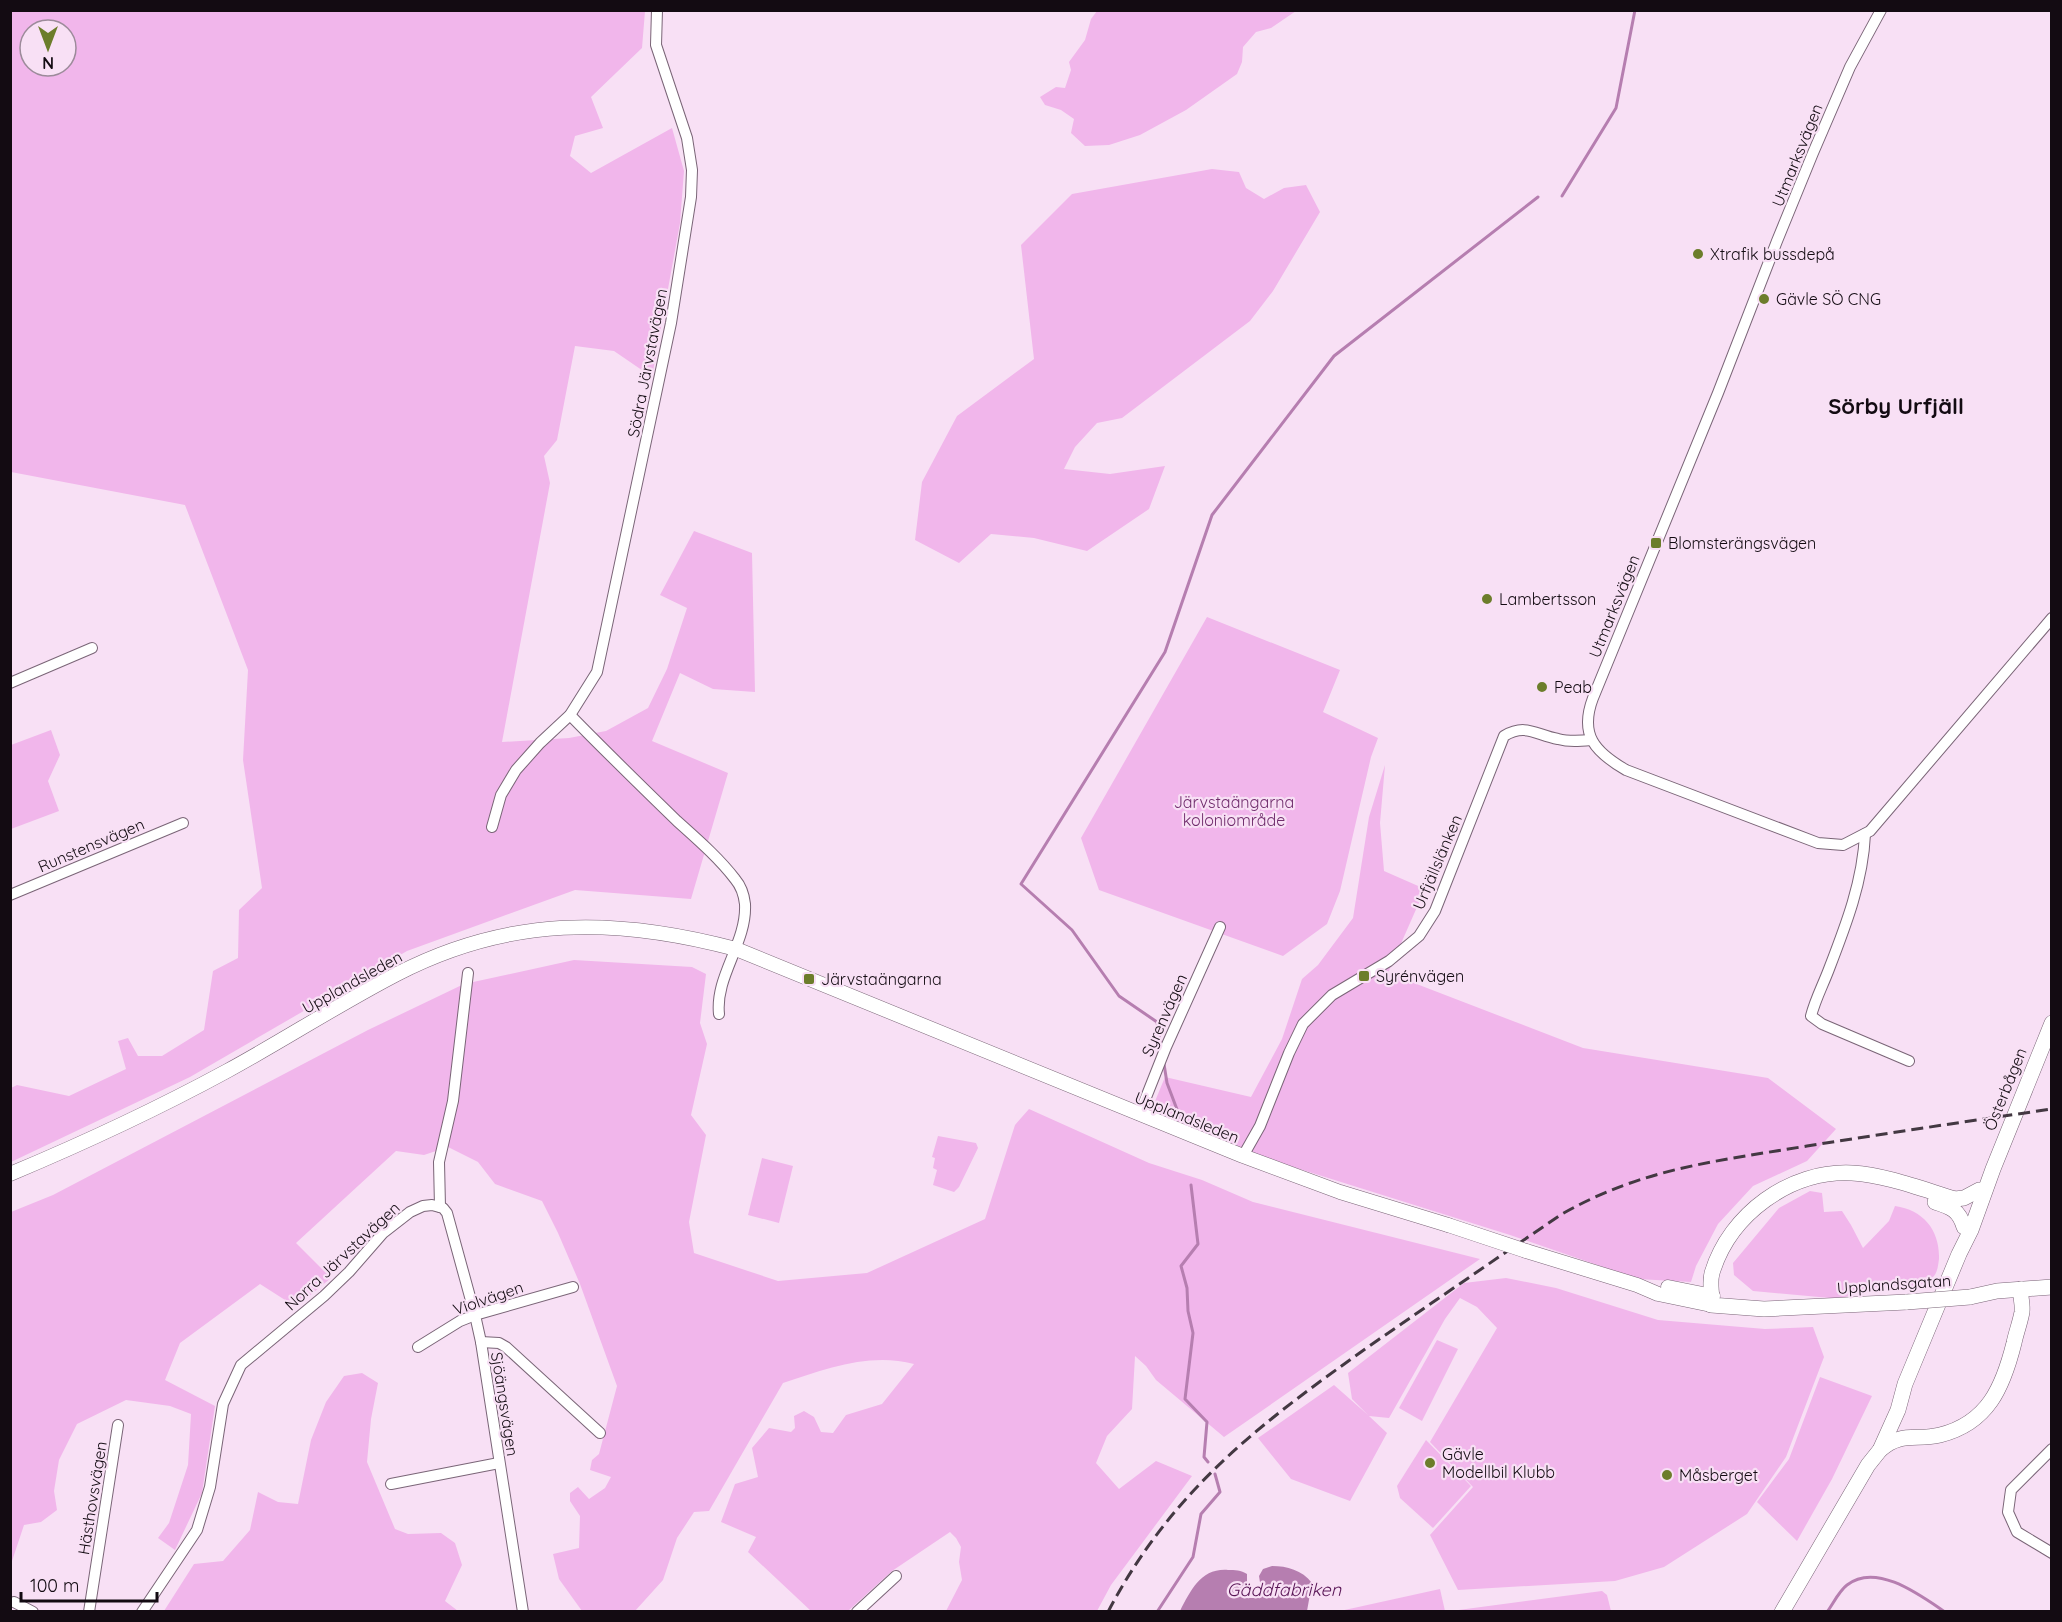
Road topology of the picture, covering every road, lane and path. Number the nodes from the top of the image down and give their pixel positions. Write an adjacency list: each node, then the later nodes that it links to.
1 (657, 10): 6 (street, Södra Järvstavägen)
2 (1881, 10): 7 (street, Utmarksvägen)
3 (2052, 618): 10 (street)
4 (92, 648): 5 (street)
5 (10, 683)
6 (570, 715): 9 (street, Södra Järvstavägen); 13 (street)
7 (1591, 740): 10 (street); 19 (street, Urfjällslänken)
8 (183, 823): 11 (street, Runstensvägen)
9 (492, 827)
10 (1865, 834): 17 (street)
11 (10, 895)
12 (1220, 927): 18 (street, Syrenvägen)
13 (736, 949): 15 (street); 18 (street, Upplandsleden); 21 (street, Upplandsleden)
14 (468, 973): 23 (street)
15 (719, 1014)
16 (2052, 1023): 20 (main road, Österbågen)
17 (1909, 1061)
18 (1138, 1115): 19 (street, Upplandsleden)
19 (1243, 1156): 30 (street, Upplandsleden, bridge)
20 (1992, 1168): 22 (main road, Österbågen); 25 (main road, Österbågen)
21 (10, 1174)
22 (1978, 1190): 24 (main road, Österbågen); 30 (main road)
23 (440, 1207): 31 (street, Sjöängsvägen); 49 (street, Norra Järvstavägen)
24 (1964, 1227): 25 (main road, Österbågen); 30 (main road)
25 (1959, 1254): 34 (main road, Österbågen)
26 (573, 1287): 31 (street, Violvägen)
27 (2052, 1287): 28 (main road, Upplandsgatan)
28 (2021, 1293): 29 (main road, Upplandsgatan); 30 (main road, Upplandsgatan, bridge); 35 (main road); 39 (main road)
29 (2052, 1294)
30 (1712, 1300)
31 (475, 1315): 32 (street, Sjöängsvägen); 33 (street, Violvägen)
32 (481, 1342): 37 (street); 40 (street, Sjöängsvägen)
33 (418, 1347)
34 (1905, 1384): 35 (main road, Österbågen); 41 (main road, Österbågen)
35 (1898, 1410): 39 (main road, Österbågen)
36 (118, 1425): 48 (street, Hästhovsvägen)
37 (600, 1433)
38 (2052, 1449): 43 (street)
39 (1880, 1450): 41 (main road, Österbågen)
40 (499, 1463): 42 (street); 50 (street, Sjöängsvägen)
41 (1868, 1465): 44 (main road, Österbågen)
42 (392, 1484)
43 (2052, 1553)
44 (1809, 1568): 52 (main road, Österbågen); 53 (main road, Österbågen)
45 (896, 1576): 51 (street)
46 (14, 1602): 47 (street)
47 (33, 1611)
48 (89, 1611)
49 (142, 1611)
50 (523, 1611)
51 (857, 1611)
52 (1774, 1611)
53 (1782, 1611)

